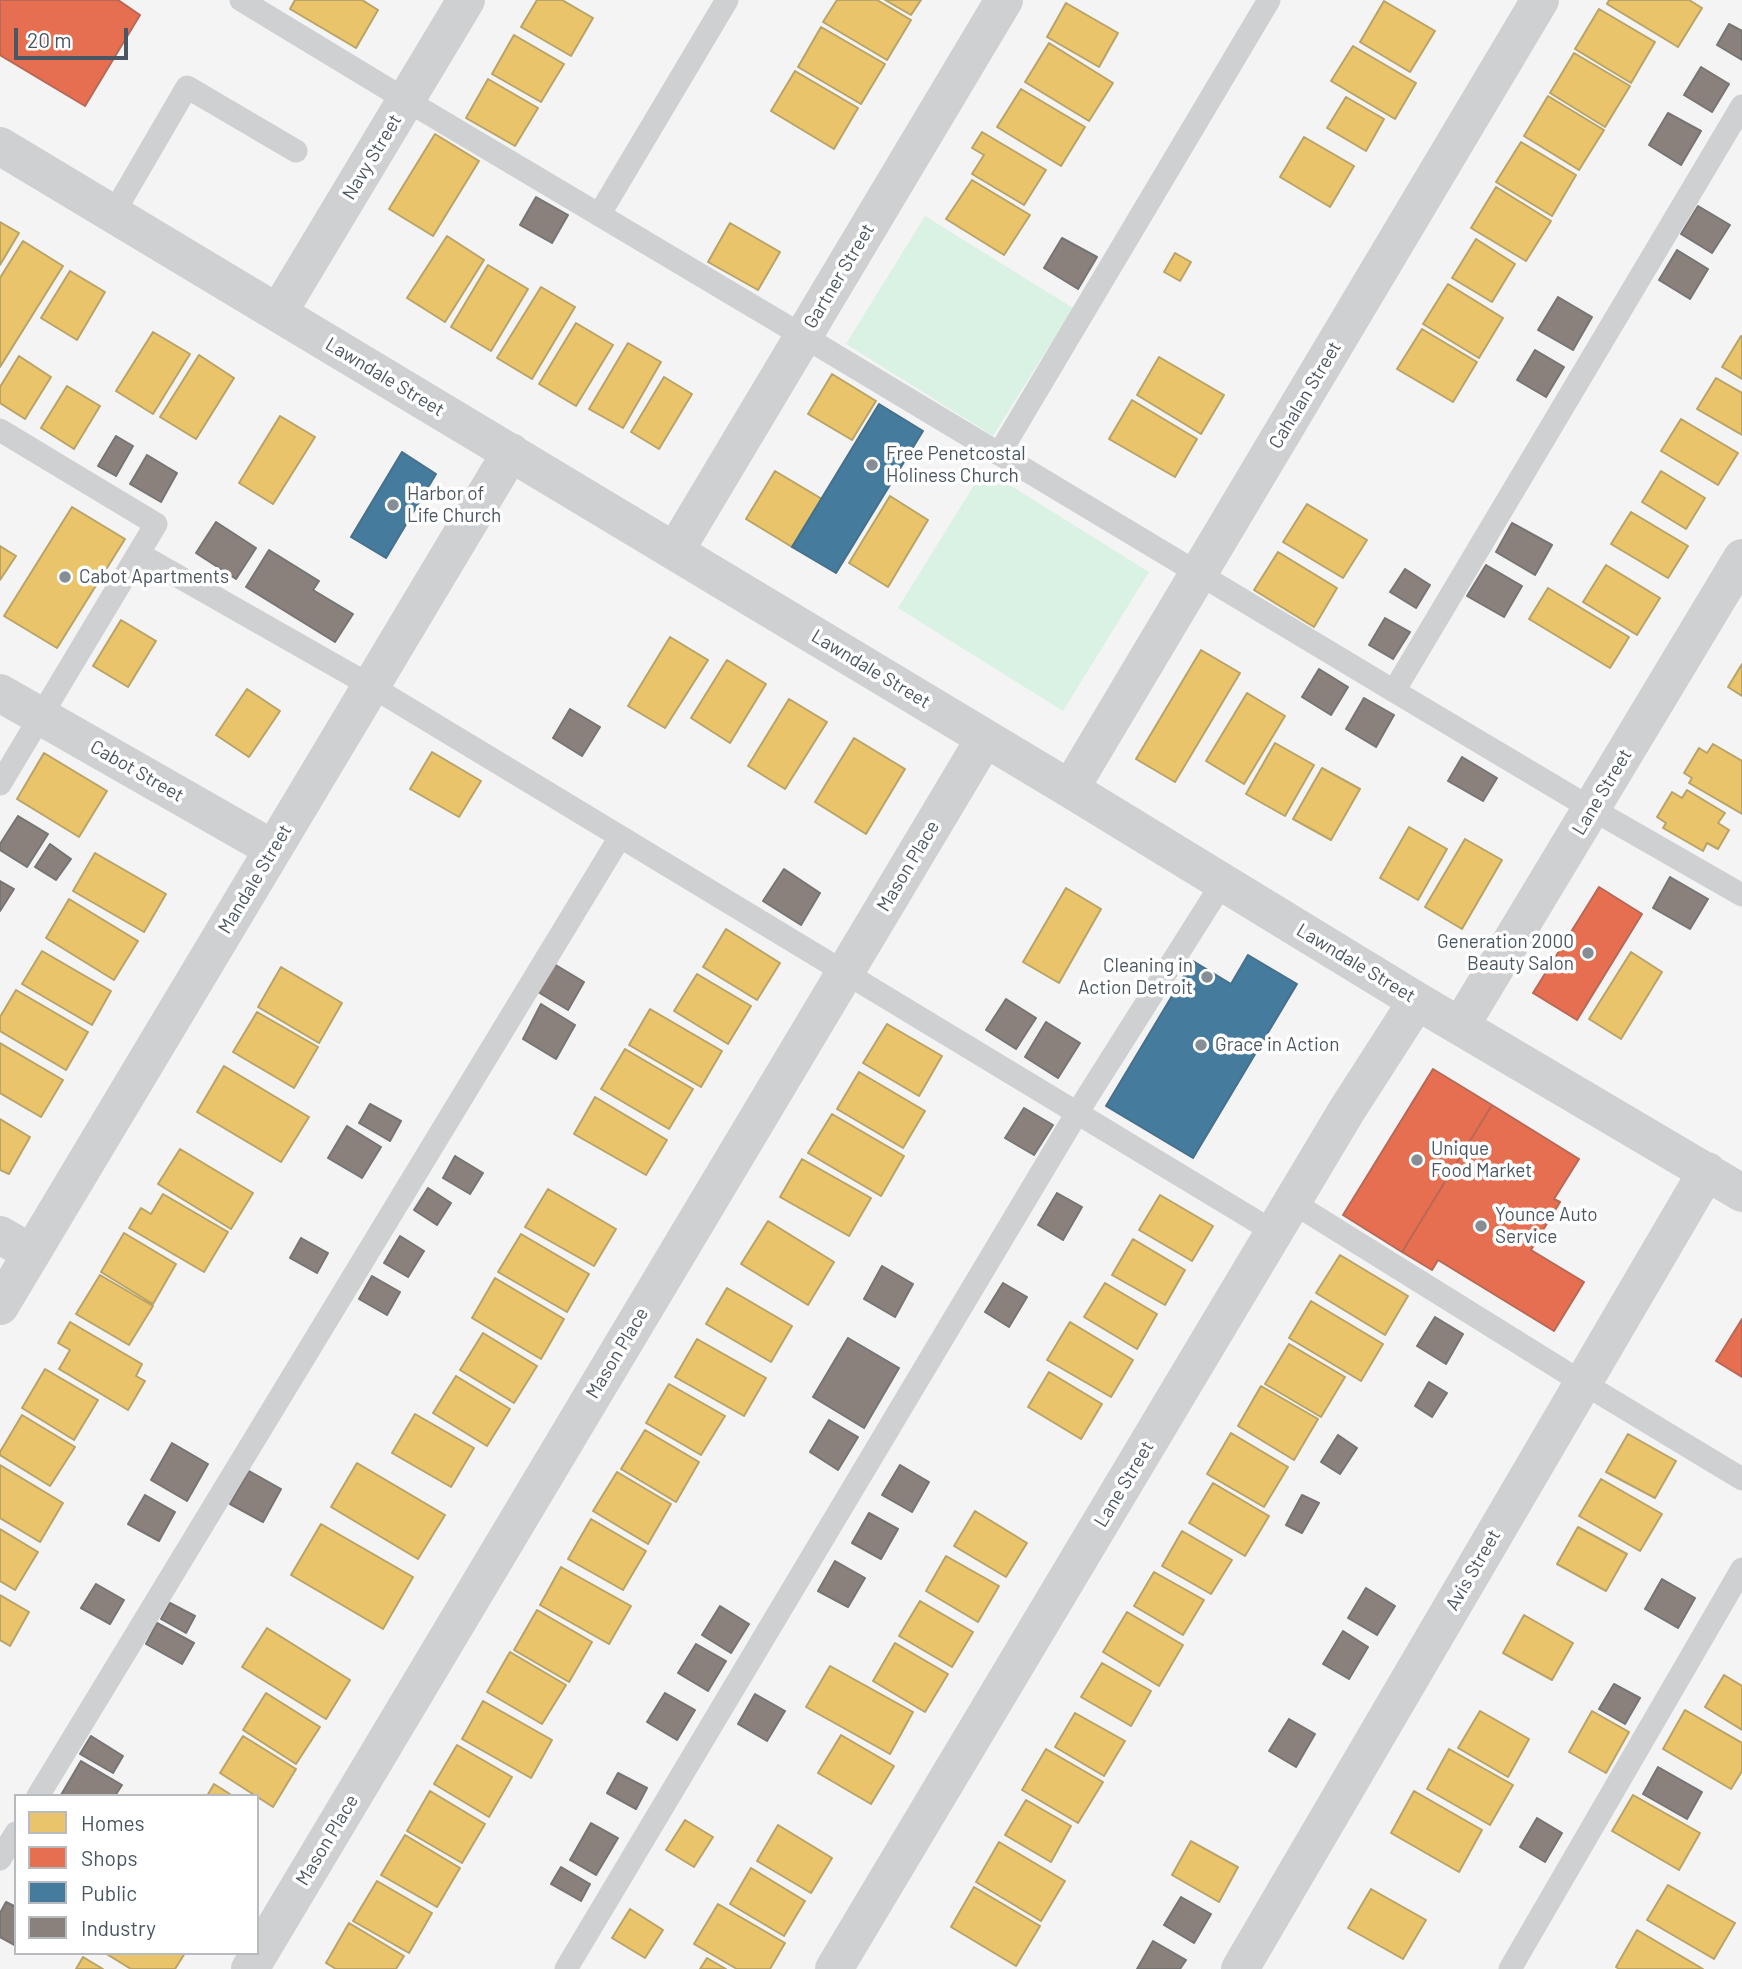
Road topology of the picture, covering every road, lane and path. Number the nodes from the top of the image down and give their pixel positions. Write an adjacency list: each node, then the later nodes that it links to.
1 (242, 0): 7 (lane)
2 (466, 0): 7 (street, Navy Street)
3 (727, 0): 12 (lane)
4 (1004, 0): 14 (street, Gartner Street)
5 (1269, 0): 17 (lane)
6 (1540, 0): 21 (street, Cahalan Street)
7 (406, 100): 12 (lane); 13 (street, Navy Street)
8 (1742, 106): 23 (lane)
9 (0, 146): 11 (street, Lawndale Street)
10 (296, 150): 11 (lane)
11 (113, 214): 13 (street, Lawndale Street)
12 (599, 215): 14 (lane)
13 (278, 313): 16 (street, Lawndale Street)
14 (803, 336): 17 (lane); 18 (street, Gartner Street)
15 (0, 430): 19 (lane)
16 (511, 452): 18 (street, Lawndale Street); 22 (street, Mandale Street)
17 (999, 454): 21 (lane)
18 (675, 551): 26 (street, Lawndale Street)
19 (139, 554): 22 (lane); 25 (lane)
20 (1742, 558): 29 (street, Lane Street)
21 (1199, 574): 23 (lane); 28 (street, Cahalan Street)
22 (371, 686): 30 (lane); 31 (street, Mandale Street)
23 (1394, 691): 29 (lane)
24 (0, 693): 25 (street, Cabot Street)
25 (41, 716): 27 (lane); 31 (street, Cabot Street)
26 (985, 738): 28 (street, Lawndale Street); 34 (street, Mason Place)
27 (0, 784)
28 (1070, 789): 32 (street, Lawndale Street)
29 (1592, 808): 33 (lane); 36 (street, Lane Street)
30 (620, 838): 34 (lane); 46 (lane)
31 (273, 849): 41 (street, Mandale Street)
32 (1223, 882): 35 (street, Lawndale Street); 37 (lane)
33 (1742, 895)
34 (844, 974): 37 (lane); 49 (street, Mason Place)
35 (1418, 1001): 36 (street, Lawndale Street); 40 (street, Lane Street)
36 (1461, 1025): 38 (street, Lawndale Street)
37 (1077, 1113): 40 (lane); 50 (lane)
38 (1707, 1171): 39 (street, Lawndale Street); 43 (street, Avis Street)
39 (1742, 1193)
40 (1283, 1217): 43 (lane); 51 (street, Lane Street)
41 (16, 1244): 42 (street, Mandale Street)
42 (0, 1306)
43 (1583, 1383): 44 (lane); 52 (street, Avis Street)
44 (1742, 1479)
45 (1742, 1569): 53 (lane)
46 (39, 1794)
47 (14, 1836): 48 (lane)
48 (0, 1859)
49 (259, 1954)
50 (566, 1969)
51 (834, 1969)
52 (1240, 1969)
53 (1510, 1969)

